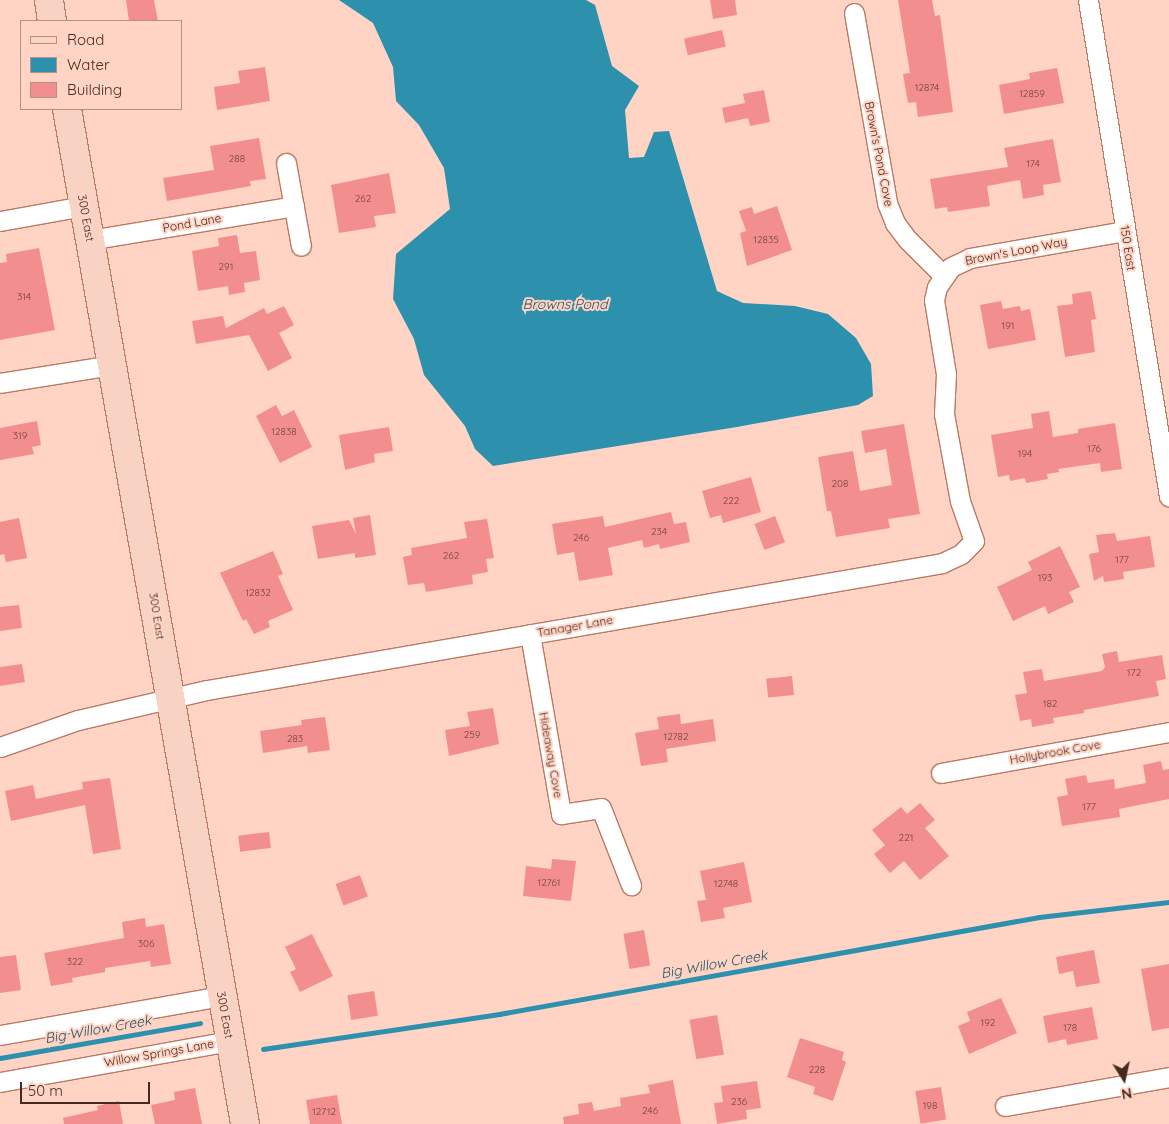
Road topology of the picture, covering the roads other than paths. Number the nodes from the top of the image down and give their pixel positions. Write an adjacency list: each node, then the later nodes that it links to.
1 (49, 0): 4 (main road)
2 (1088, 0): 10 (street, 150 East)
3 (854, 13): 13 (street, Brown's Pond Cove)
4 (52, 20)
5 (67, 110): 7 (main road, 300 East)
6 (286, 163): 8 (street)
7 (83, 206): 9 (street); 11 (main road, 300 East)
8 (294, 206): 11 (street, Pond Lane); 12 (street)
9 (0, 222)
10 (1125, 231): 13 (street, Brown's Loop Way); 16 (street, 150 East)
11 (89, 240): 14 (main road, 300 East)
12 (301, 246)
13 (943, 275): 17 (street, Tanager Lane)
14 (112, 365): 15 (street); 18 (main road, 300 East)
15 (0, 383)
16 (1169, 496)
17 (530, 634): 18 (street, Tanager Lane); 22 (street, Hideaway Cove)
18 (170, 700): 20 (street, Tanager Lane); 23 (main road, 300 East)
19 (1169, 732): 21 (street, Hollybrook Cove)
20 (0, 747)
21 (941, 773)
22 (631, 885)
23 (221, 996): 24 (street); 25 (main road, 300 East)
24 (0, 1035)
25 (230, 1041): 27 (street, Willow Springs Lane); 29 (main road, 300 East)
26 (1169, 1077): 28 (street)
27 (0, 1082)
28 (1005, 1106)
29 (245, 1124)

